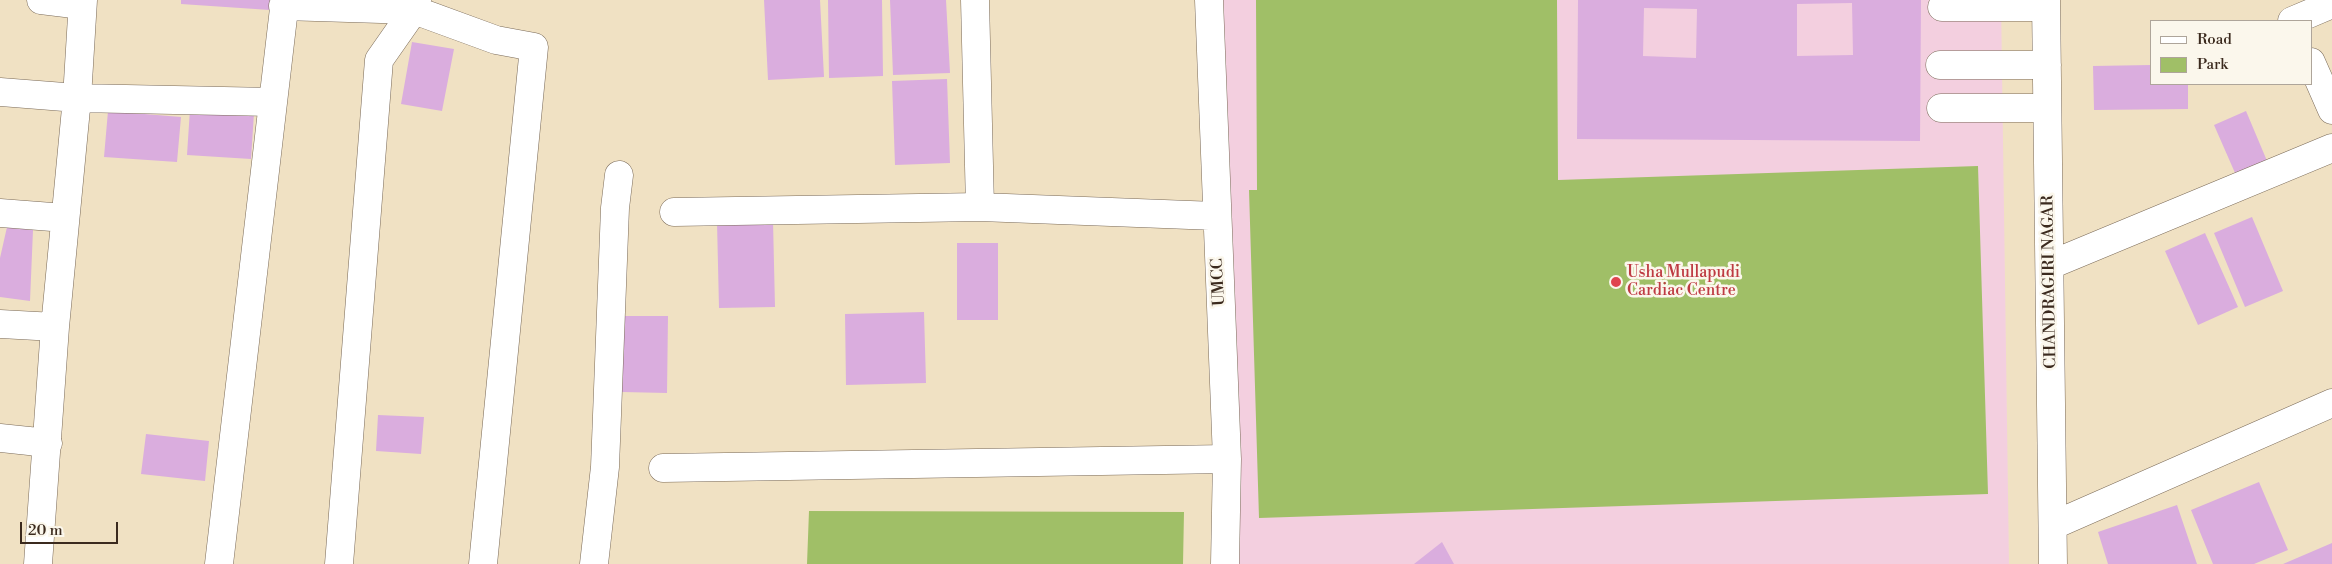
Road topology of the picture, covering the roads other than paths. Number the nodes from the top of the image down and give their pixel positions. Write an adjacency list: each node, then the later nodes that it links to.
1 (41, 0): 5 (street)
2 (975, 0): 24 (street)
3 (1209, 0): 27 (street, UMCC)
4 (2283, 0): 11 (street)
5 (83, 3): 17 (street)
6 (284, 3): 9 (street); 18 (street)
7 (2046, 4): 10 (street); 14 (street, CHANDRAGIRI NAGAR)
8 (2332, 4): 12 (street)
9 (416, 5): 40 (street); 41 (street)
10 (1942, 7)
11 (2292, 20)
12 (2294, 20)
13 (2312, 64): 21 (street)
14 (2047, 65): 15 (street); 20 (street, CHANDRAGIRI NAGAR)
15 (1940, 66)
16 (0, 92): 17 (street)
17 (77, 98): 18 (street); 28 (street)
18 (272, 102): 39 (street)
19 (1941, 108): 20 (street)
20 (2047, 108): 29 (street, CHANDRAGIRI NAGAR)
21 (2332, 110)
22 (2332, 148): 29 (street)
23 (619, 175): 42 (street)
24 (980, 207): 26 (street); 27 (street)
25 (0, 212): 28 (street)
26 (674, 212)
27 (1216, 216): 35 (street, UMCC)
28 (65, 218): 31 (street)
29 (2050, 265): 37 (street, CHANDRAGIRI NAGAR)
30 (0, 324): 31 (street)
31 (55, 327): 34 (street)
32 (2332, 403): 37 (street)
33 (0, 438): 34 (street)
34 (48, 444): 38 (street)
35 (1227, 458): 36 (street); 43 (street, UMCC)
36 (663, 468)
37 (2054, 525): 44 (street, CHANDRAGIRI NAGAR)
38 (38, 564)
39 (219, 564)
40 (339, 564)
41 (483, 564)
42 (594, 564)
43 (1225, 564)
44 (2053, 564)

